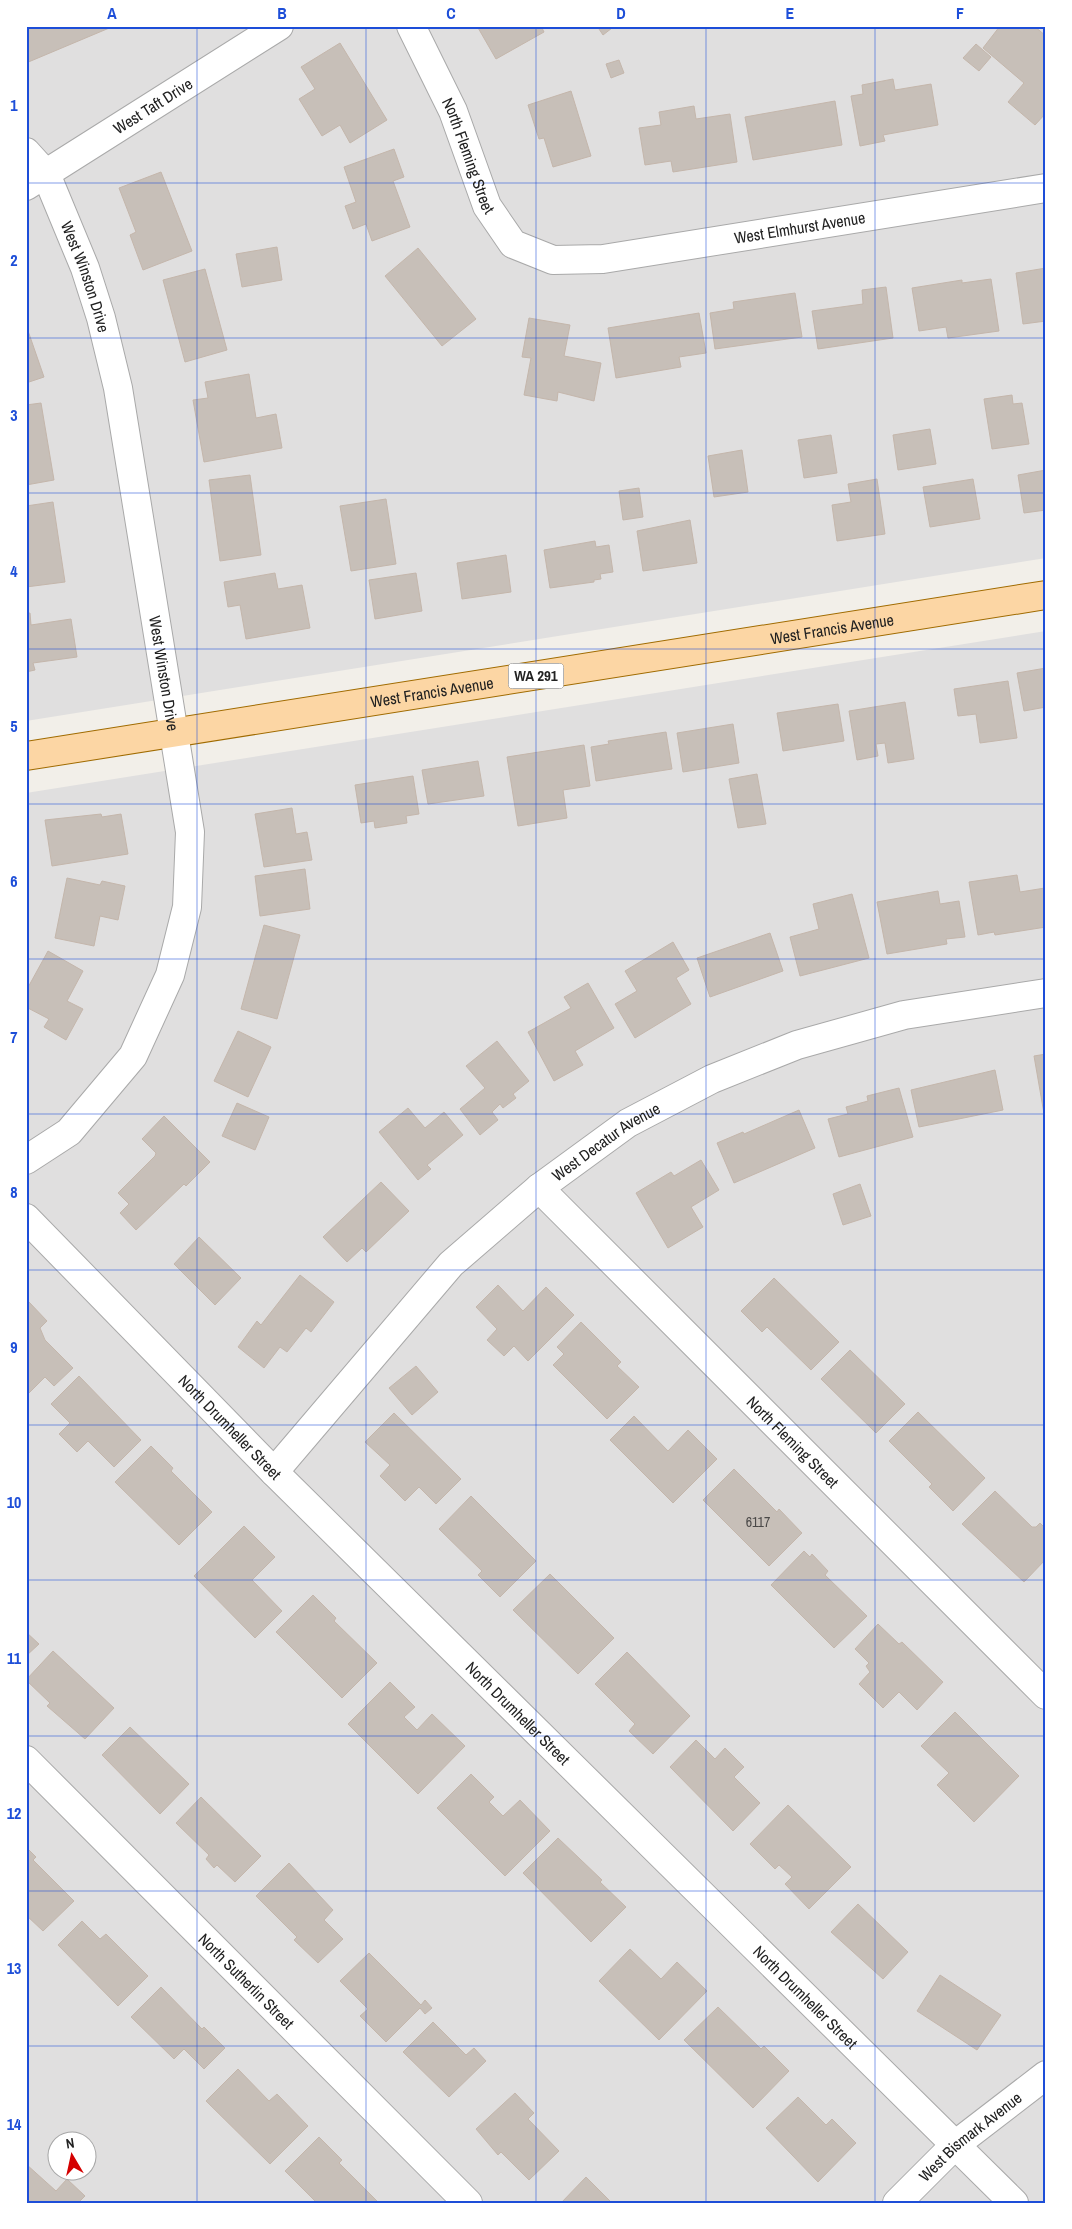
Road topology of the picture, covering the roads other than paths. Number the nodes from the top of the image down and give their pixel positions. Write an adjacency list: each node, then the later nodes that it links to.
1 (279, 26): 4 (street, West Taft Drive)
2 (411, 26): 6 (street, North Fleming Street)
3 (26, 152): 4 (street, West Winston Drive)
4 (36, 180): 8 (street, West Winston Drive)
5 (1046, 188): 6 (street, West Elmhurst Avenue)
6 (553, 260)
7 (1046, 595): 8 (main road, West Francis Avenue / WA 291)
8 (175, 733): 9 (main road, West Francis Avenue / WA 291); 11 (street, West Winston Drive)
9 (26, 756)
10 (1046, 993): 12 (street, West Decatur Avenue)
11 (26, 1160)
12 (539, 1188): 14 (street, West Decatur Avenue); 15 (street, North Fleming Street)
13 (26, 1218): 14 (street, North Drumheller Street)
14 (274, 1472): 18 (street, North Drumheller Street)
15 (1046, 1695)
16 (26, 1760): 19 (street, North Sutherlin Street)
17 (1046, 2075): 18 (street, West Bismark Avenue)
18 (955, 2145): 20 (street, West Bismark Avenue); 21 (street, North Drumheller Street)
19 (468, 2203)
20 (897, 2203)
21 (1014, 2203)

